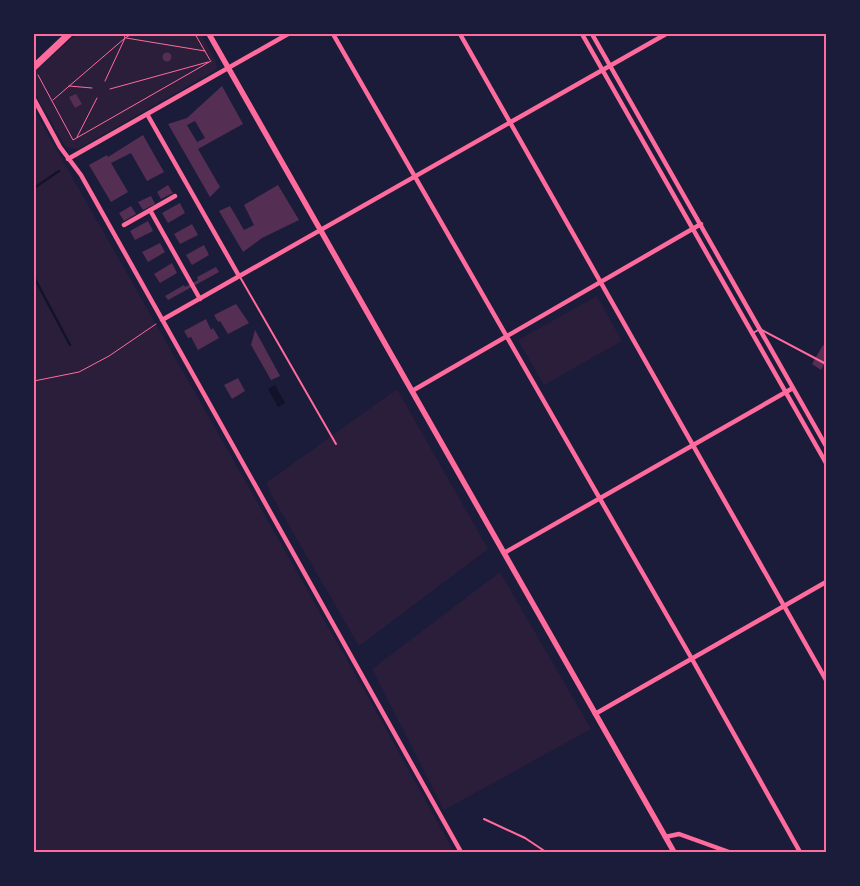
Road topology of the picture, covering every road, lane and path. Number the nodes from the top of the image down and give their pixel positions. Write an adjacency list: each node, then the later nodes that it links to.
1 (69, 34): 18 (main road)
2 (124, 34): 12 (path)
3 (132, 34): 12 (path)
4 (195, 34): 13 (path)
5 (209, 34): 16 (street)
6 (288, 34): 16 (street)
7 (333, 34): 30 (street)
8 (460, 34): 27 (street)
9 (582, 34): 17 (street)
10 (592, 34): 15 (street)
11 (666, 34): 15 (street)
12 (125, 38): 13 (path); 19 (path); 20 (path)
13 (205, 51): 14 (path)
14 (210, 61): 22 (path); 28 (path)
15 (610, 65): 17 (street); 33 (street)
16 (228, 68): 26 (street); 36 (street)
17 (603, 69): 27 (street); 35 (street)
18 (36, 71): 25 (path)
19 (104, 81)
20 (69, 86): 21 (path); 25 (path)
21 (92, 88)
22 (110, 89)
23 (97, 98): 28 (path)
24 (34, 99): 29 (street)
25 (52, 100): 28 (path)
26 (147, 114): 29 (street); 37 (street)
27 (510, 122): 30 (street); 38 (street)
28 (76, 138)
29 (68, 159): 40 (street)
30 (415, 176): 36 (street); 43 (street)
31 (175, 196): 32 (street)
32 (150, 210): 34 (street); 39 (street)
33 (700, 224): 35 (street); 41 (street)
34 (124, 225)
35 (693, 229): 38 (street); 42 (street)
36 (320, 230): 37 (street); 47 (street)
37 (239, 276): 39 (street); 49 (lane)
38 (601, 282): 43 (street); 50 (street)
39 (200, 299): 40 (street)
40 (162, 320): 45 (path); 62 (street)
41 (760, 329): 42 (lane); 44 (lane); 46 (street)
42 (753, 333): 48 (street)
43 (506, 337): 47 (street); 53 (street)
44 (826, 364)
45 (34, 381)
46 (794, 388): 48 (street); 51 (street)
47 (412, 391): 54 (street)
48 (786, 392): 50 (street); 52 (street)
49 (336, 444)
50 (693, 445): 53 (street); 56 (street)
51 (826, 446)
52 (826, 463)
53 (600, 498): 54 (street); 57 (street)
54 (504, 553): 59 (street)
55 (826, 582): 56 (street)
56 (784, 606): 57 (street); 58 (street)
57 (692, 659): 59 (street); 66 (street)
58 (826, 680)
59 (595, 714): 61 (street)
60 (484, 819): 63 (lane)
61 (665, 837): 64 (street); 65 (street)
62 (461, 852)
63 (546, 852)
64 (674, 852)
65 (729, 852)
66 (800, 852)

